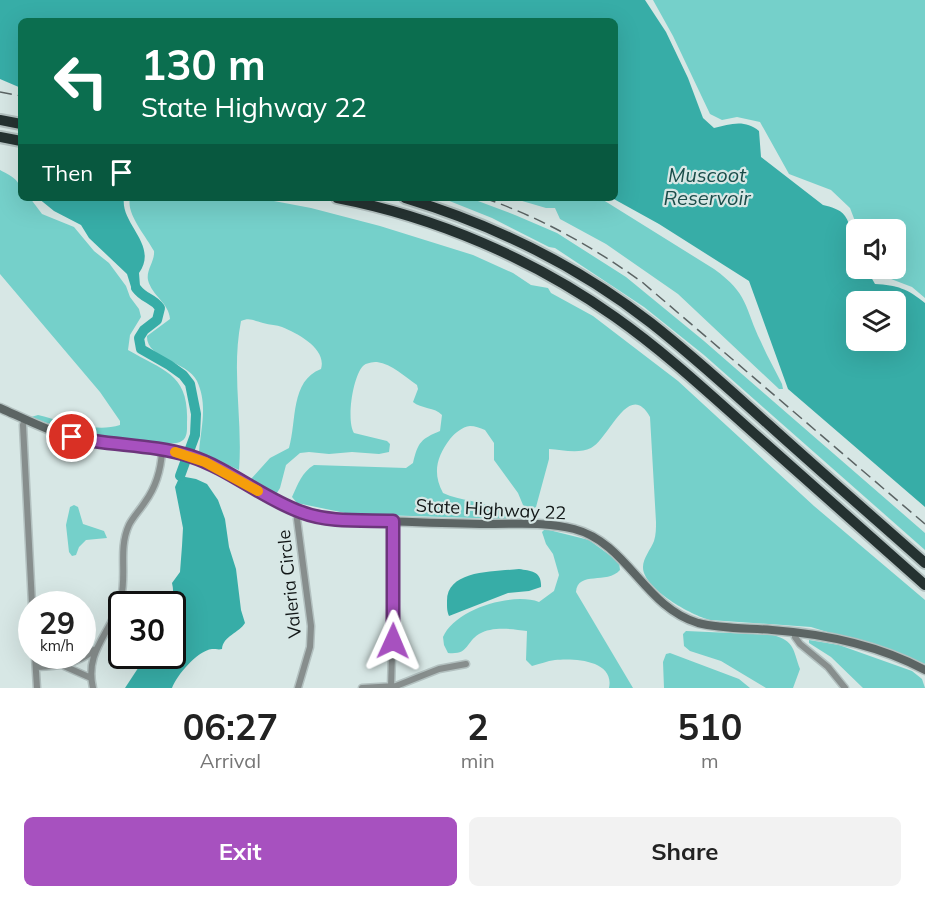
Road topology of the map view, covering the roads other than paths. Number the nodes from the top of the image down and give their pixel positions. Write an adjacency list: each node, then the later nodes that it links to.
1 (0, 120): 2 (highway)
2 (18, 123)
3 (0, 137): 4 (highway)
4 (18, 140)
5 (349, 201): 13 (highway)
6 (414, 201): 12 (highway)
7 (0, 408): 8 (main road, State Highway 22)
8 (25, 419): 9 (main road, State Highway 22); 14 (street)
9 (162, 451): 10 (main road, State Highway 22); 16 (street)
10 (300, 512): 11 (main road, State Highway 22); 26 (street, Valeria Circle)
11 (393, 521): 15 (main road, State Highway 22); 23 (street)
12 (925, 563)
13 (925, 585)
14 (31, 591)
15 (795, 632): 21 (main road, State Highway 22); 28 (street)
16 (96, 649)
17 (466, 664): 23 (street)
18 (36, 669): 24 (street)
19 (71, 669): 22 (street)
20 (92, 669): 22 (street)
21 (925, 670)
22 (91, 678): 25 (street)
23 (391, 687): 27 (street)
24 (37, 688)
25 (93, 688)
26 (298, 688)
27 (362, 688)
28 (845, 688)

